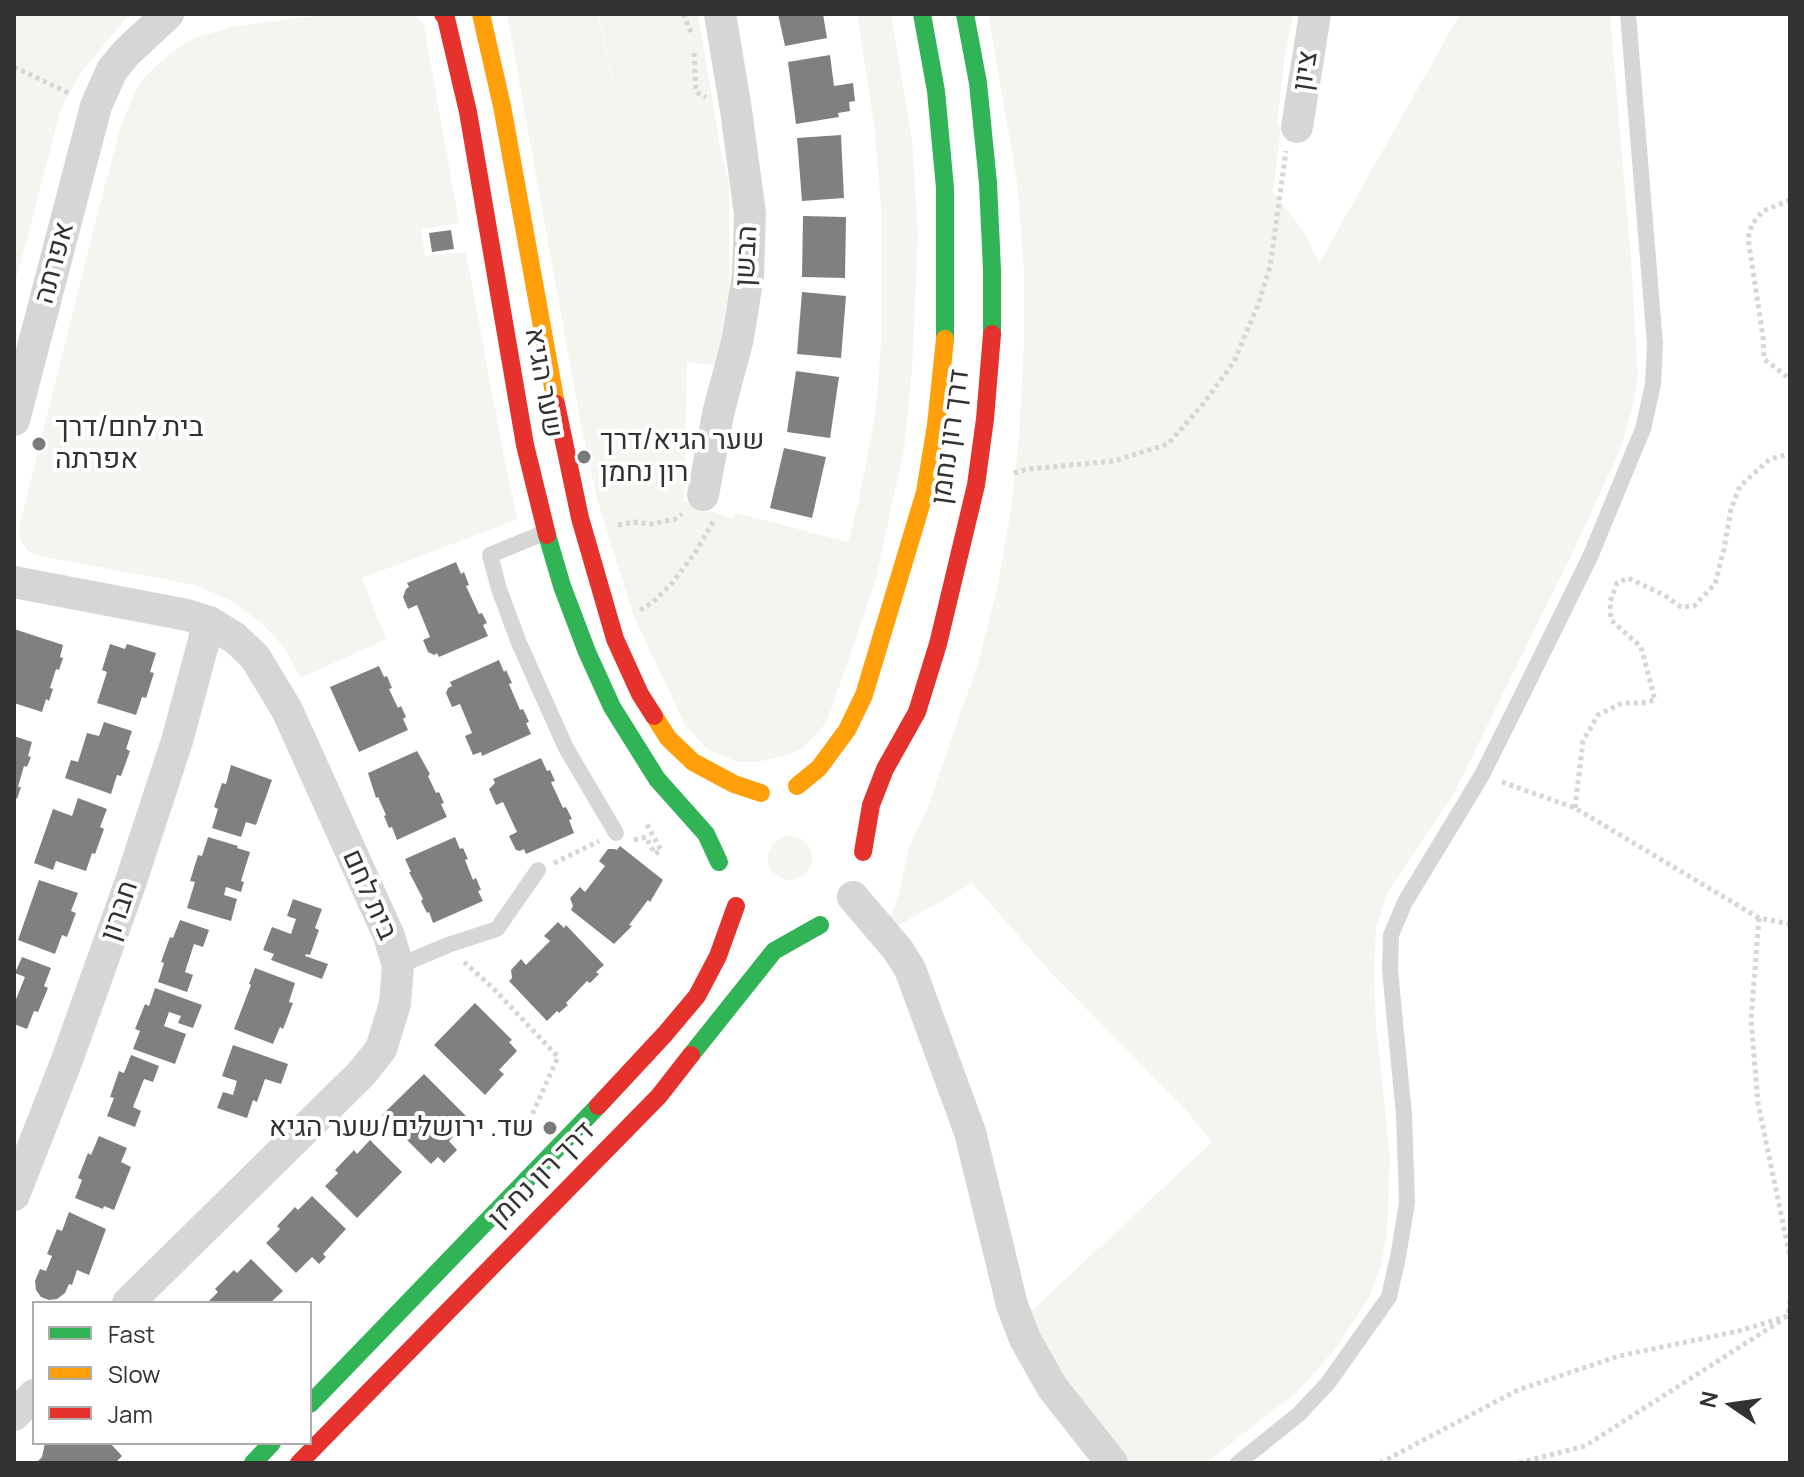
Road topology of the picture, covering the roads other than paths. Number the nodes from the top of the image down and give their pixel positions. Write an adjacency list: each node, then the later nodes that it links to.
1 (168, 14): 10 (street, אפרתה)
2 (443, 14): 12 (main road, שער הגיא)
3 (481, 14): 17 (main road, שער הגיא)
4 (720, 14): 11 (street, הבשן)
5 (922, 14): 15 (main road, דרך רון נחמן)
6 (965, 14): 22 (main road, דרך רון נחמן)
7 (1315, 14): 9 (street, ציון)
8 (1628, 14): 38 (lane)
9 (1292, 132)
10 (14, 420)
11 (710, 504)
12 (546, 532): 21 (lane); 25 (main road, שער הגיא)
13 (14, 582): 14 (street, בית לחם)
14 (209, 622): 28 (street, בית לחם); 29 (street, חברון)
15 (797, 786): 16 (main road); 17 (main road)
16 (816, 790)
17 (761, 793): 18 (main road)
18 (740, 808)
19 (852, 822): 22 (main road)
20 (725, 829): 25 (main road, דרך רון נחמן)
21 (616, 833)
22 (863, 852): 24 (main road, דרך רון נחמן)
23 (538, 870): 28 (lane)
24 (857, 886): 26 (main road, דרך רון נחמן); 37 (street)
25 (729, 891): 32 (main road, דרך רון נחמן)
26 (820, 925): 27 (main road); 36 (main road, דרך רון נחמן)
27 (771, 929)
28 (398, 966): 30 (street, בית לחם)
29 (14, 1195)
30 (130, 1301)
31 (32, 1397): 33 (street)
32 (312, 1402)
33 (14, 1415)
34 (270, 1445): 35 (main road)
35 (253, 1463)
36 (299, 1463)
37 (1112, 1463)
38 (1238, 1463)

